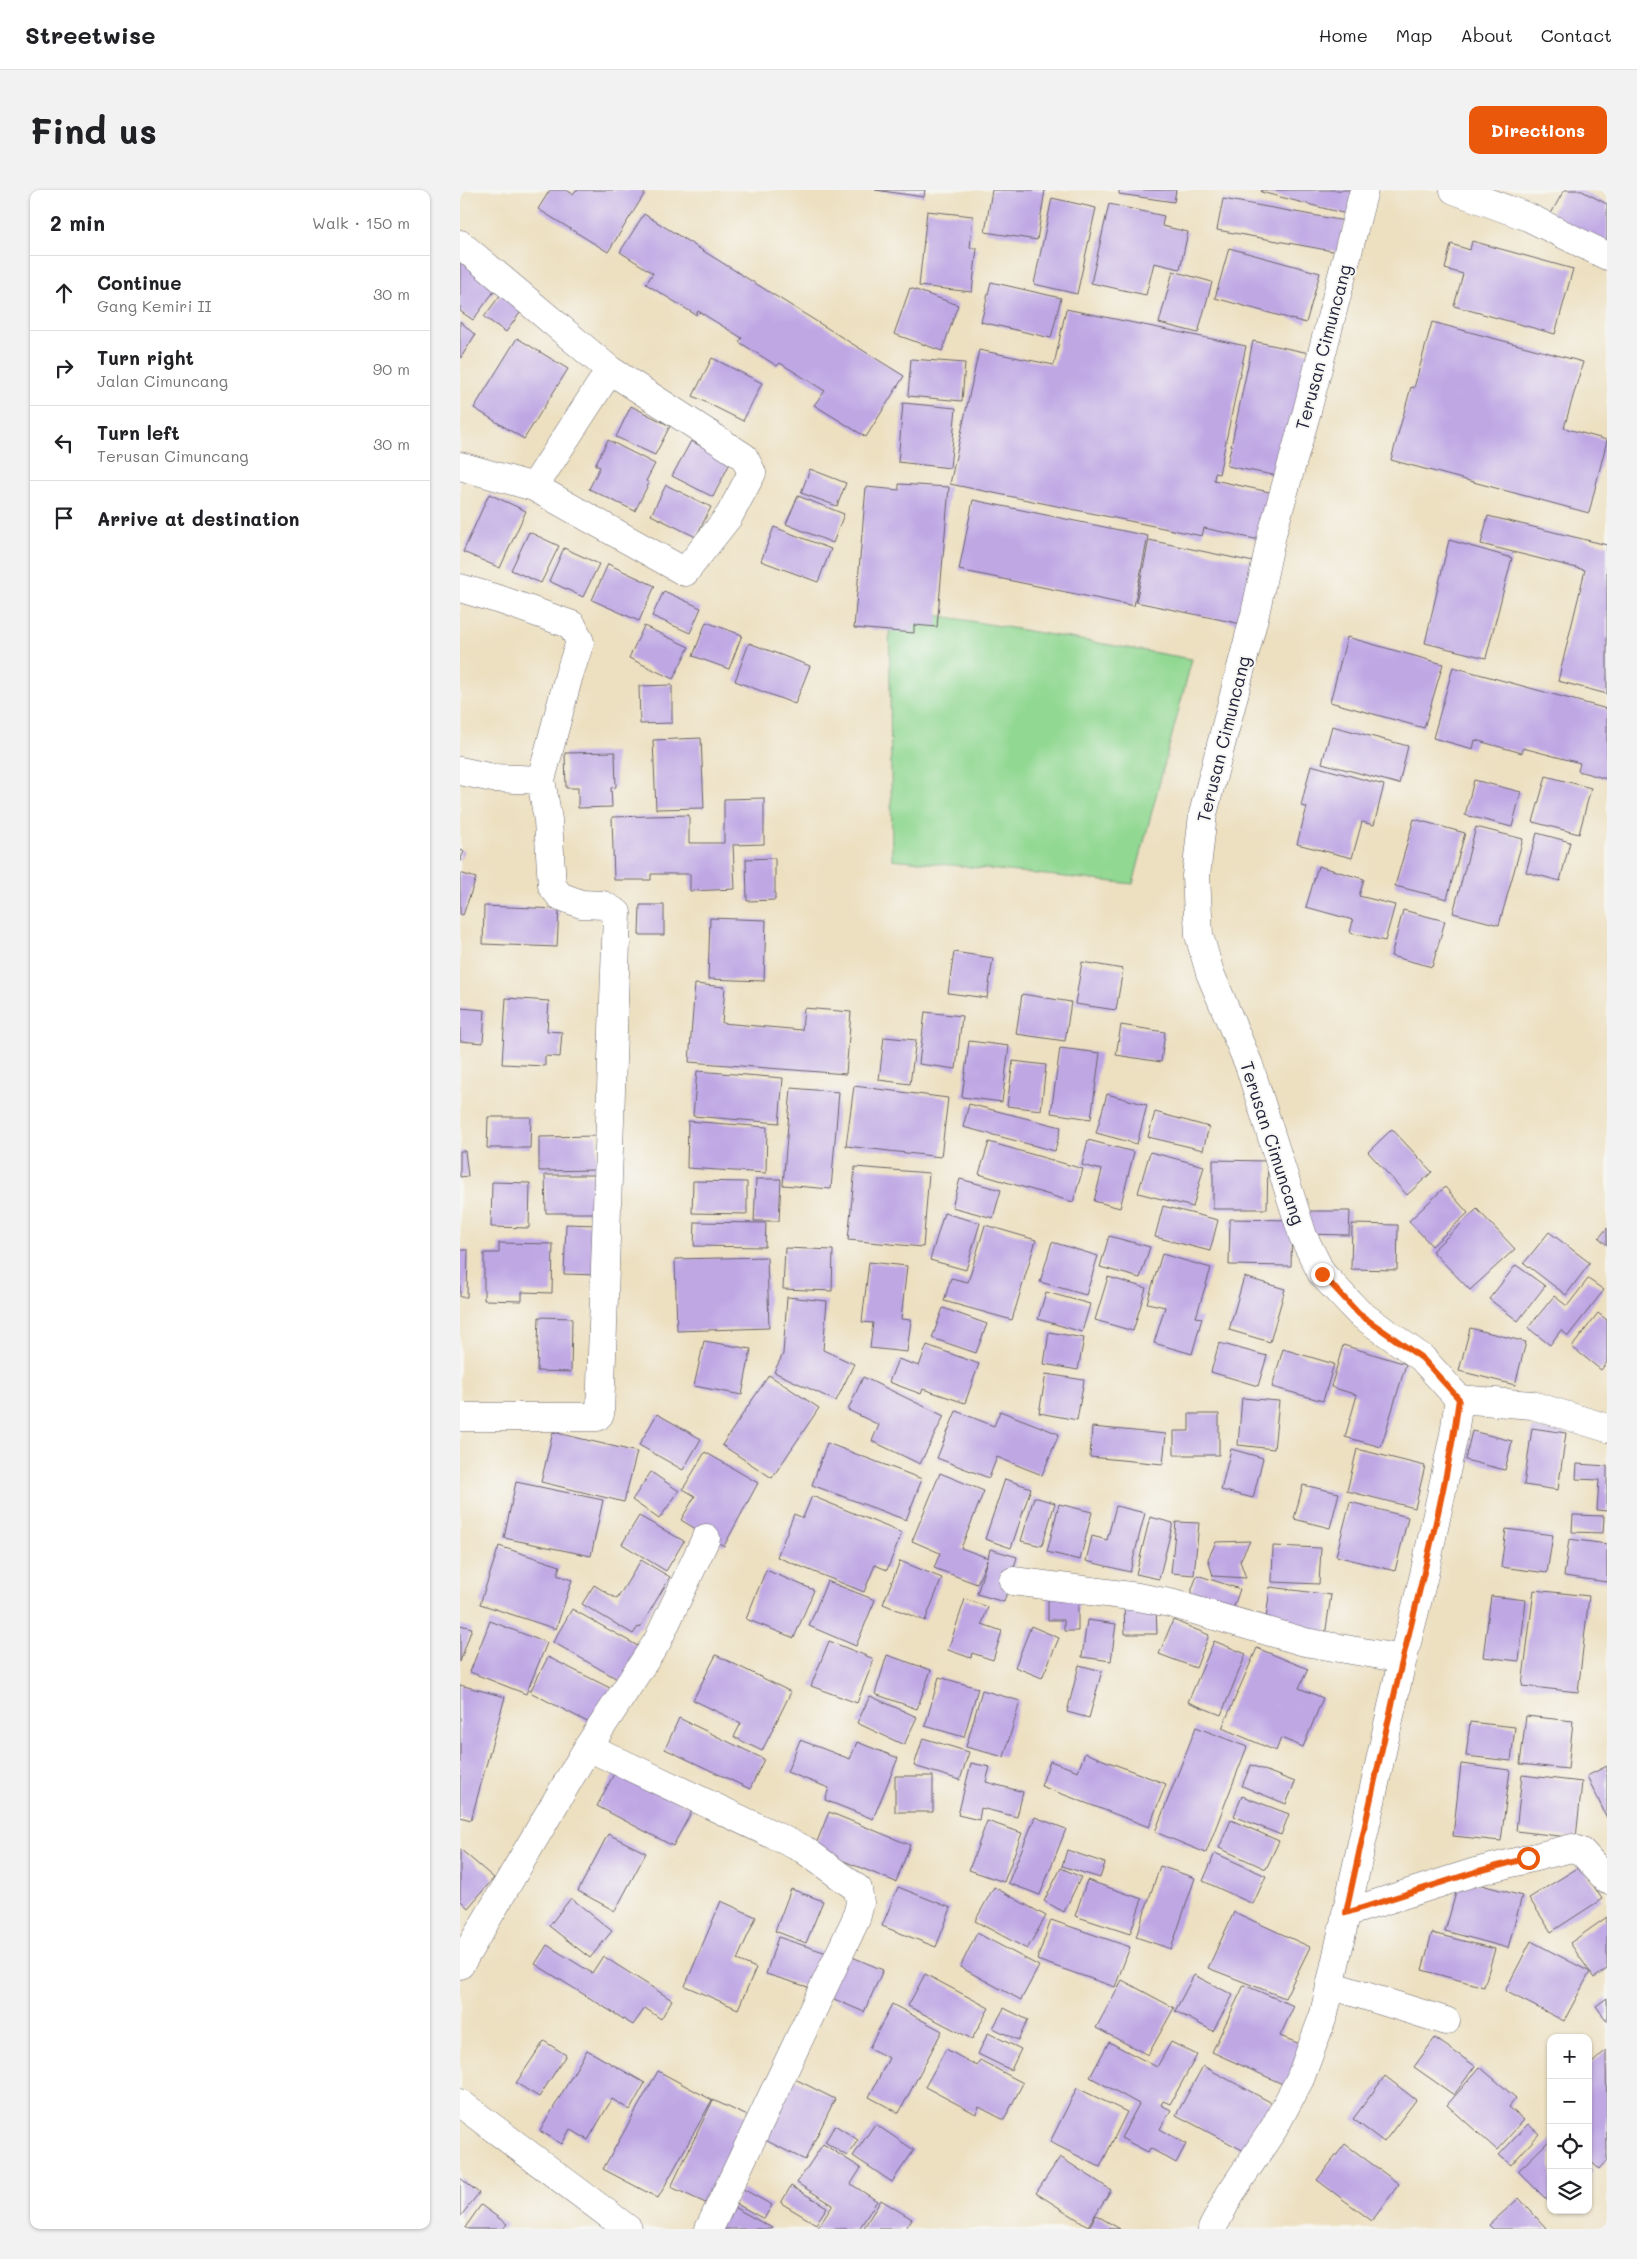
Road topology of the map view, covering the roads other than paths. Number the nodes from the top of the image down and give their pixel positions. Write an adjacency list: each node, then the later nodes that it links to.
1 (1364, 190): 11 (street, Terusan Cimuncang)
2 (1454, 190): 4 (street)
3 (460, 244): 5 (street)
4 (1607, 256)
5 (610, 370): 7 (street); 7 (street)
6 (460, 466): 7 (street)
7 (534, 487)
8 (460, 588): 10 (street)
9 (460, 771): 10 (street)
10 (541, 780): 12 (street)
11 (1459, 1399): 13 (street); 16 (street)
12 (460, 1418)
13 (1607, 1428)
14 (706, 1538): 17 (street)
15 (1013, 1581): 16 (street)
16 (1403, 1658): 19 (street)
17 (588, 1747): 20 (street); 25 (street)
18 (1607, 1880): 19 (street)
19 (1346, 1913): 21 (street)
20 (460, 1966)
21 (1330, 1985): 22 (street); 26 (street)
22 (1446, 2020)
23 (460, 2103): 24 (street)
24 (628, 2229)
25 (709, 2229)
26 (1212, 2229)

